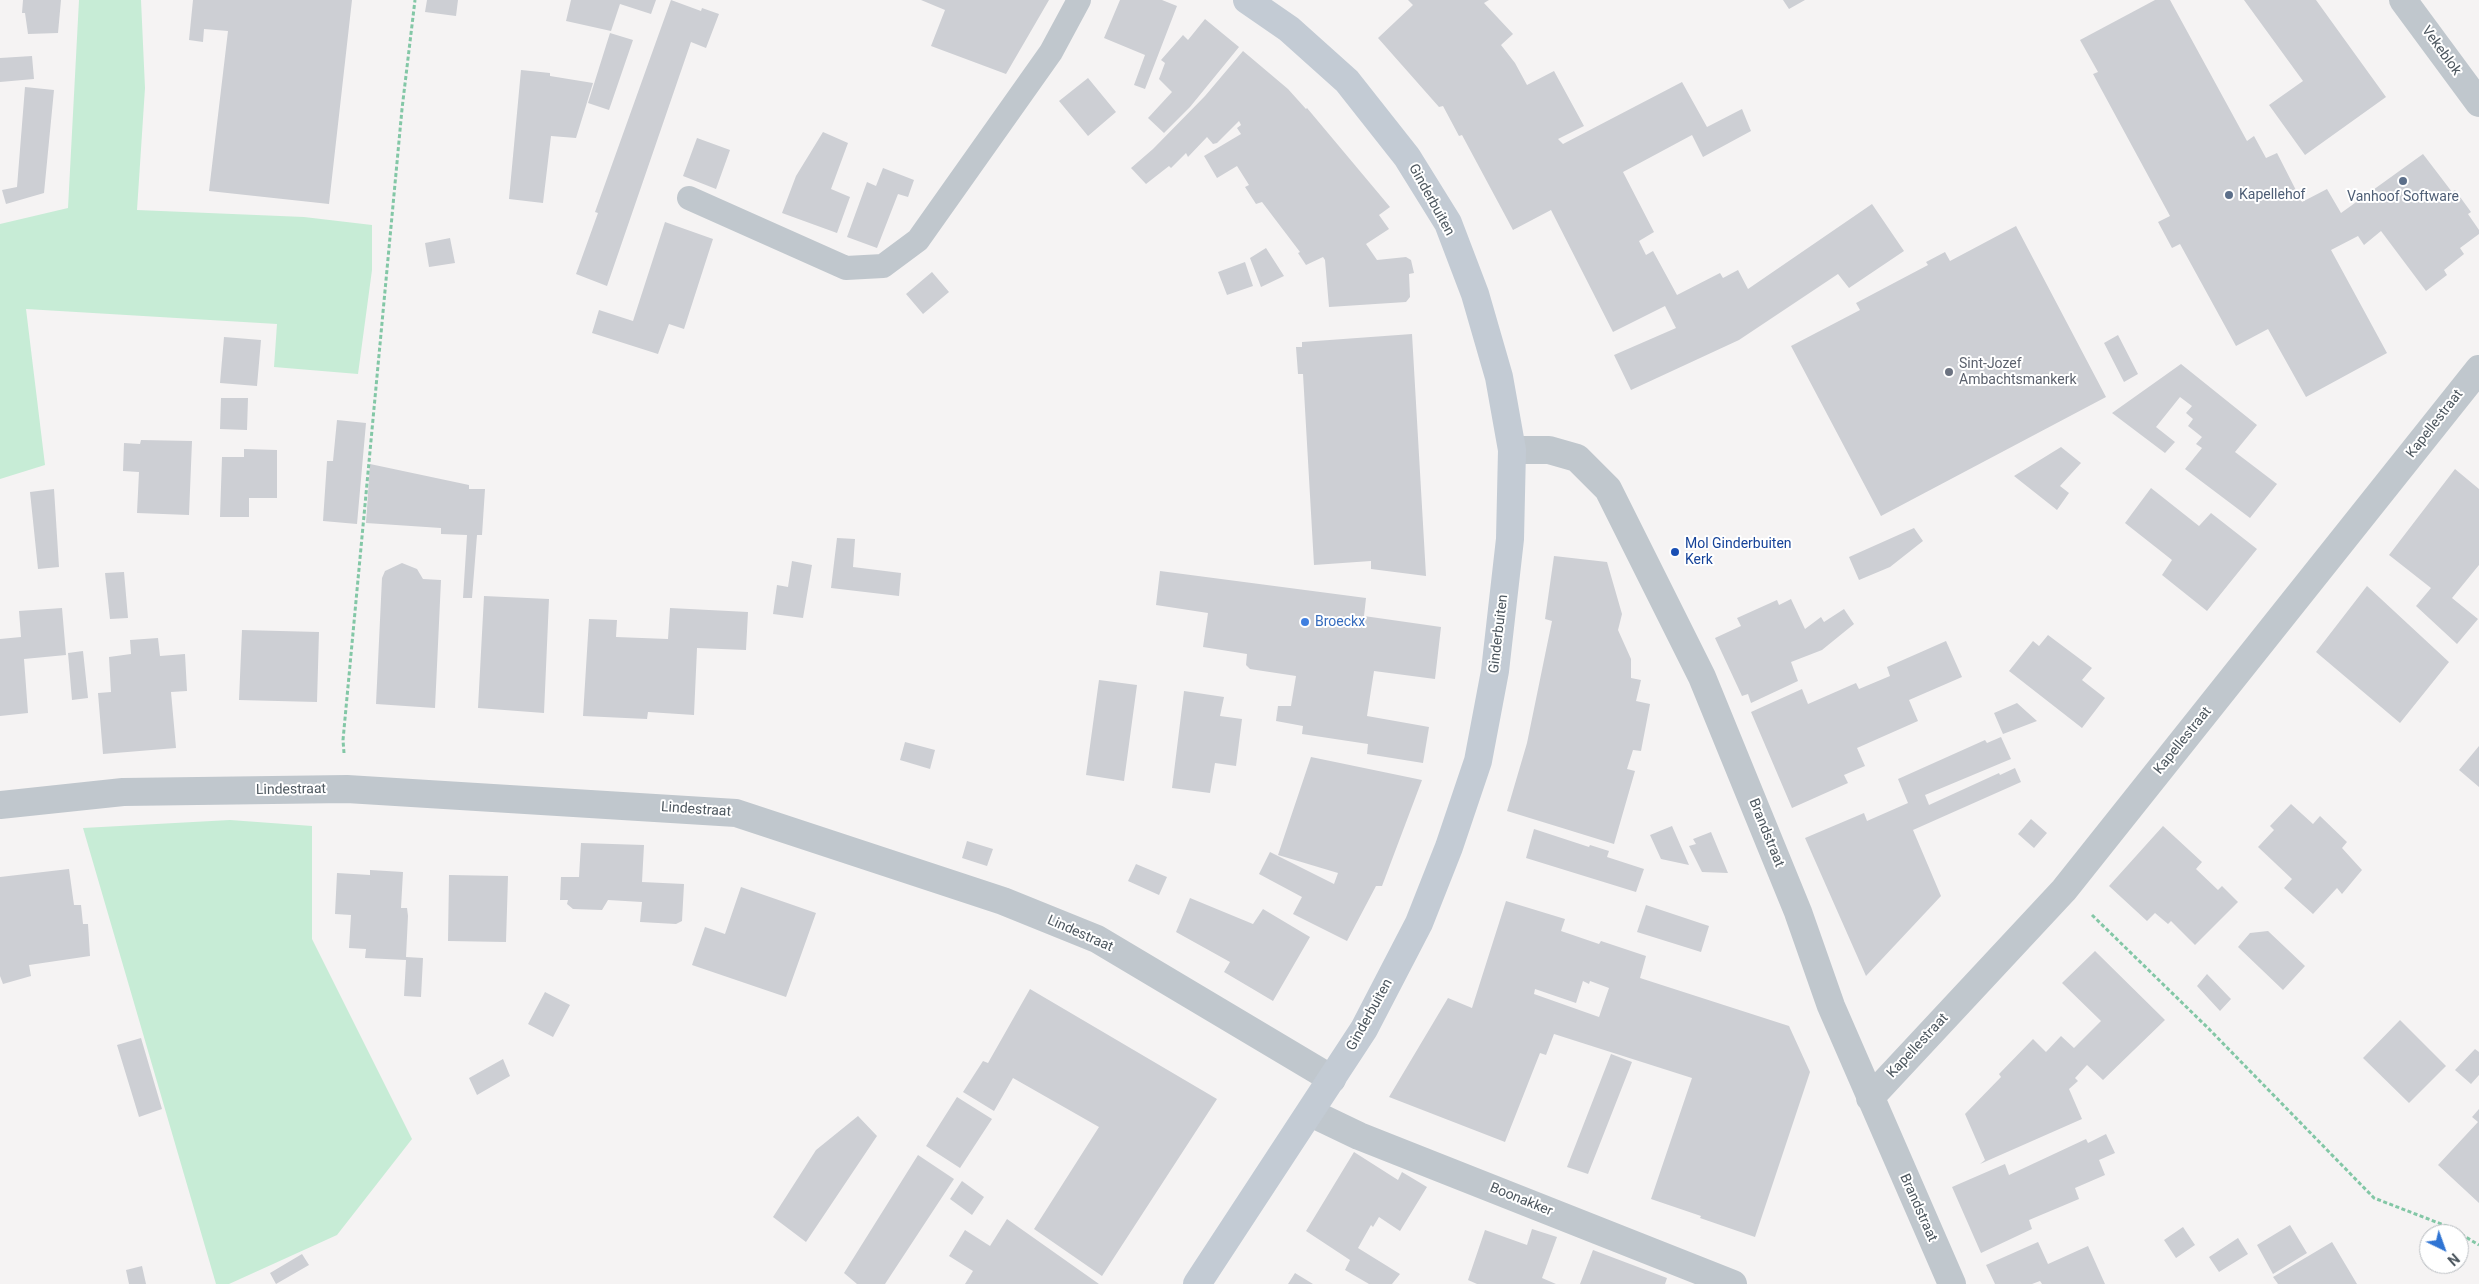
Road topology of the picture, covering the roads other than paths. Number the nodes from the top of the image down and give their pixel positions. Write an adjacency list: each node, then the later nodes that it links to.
1 (1079, 0): 5 (lane)
2 (1247, 0): 7 (main road, Ginderbuiten)
3 (2403, 0): 4 (street, Vekeblok)
4 (2479, 103)
5 (689, 198)
6 (2479, 368): 10 (street, Kapellestraat)
7 (1512, 450): 9 (main road, Ginderbuiten); 10 (street, Brandstraat)
8 (0, 805): 9 (street, Lindestraat)
9 (1332, 1079): 11 (main road, Ginderbuiten)
10 (1870, 1098): 14 (street, Brandstraat)
11 (1311, 1113): 12 (main road, Ginderbuiten); 13 (street, Boonakker)
12 (1197, 1284)
13 (1733, 1284)
14 (1952, 1284)

